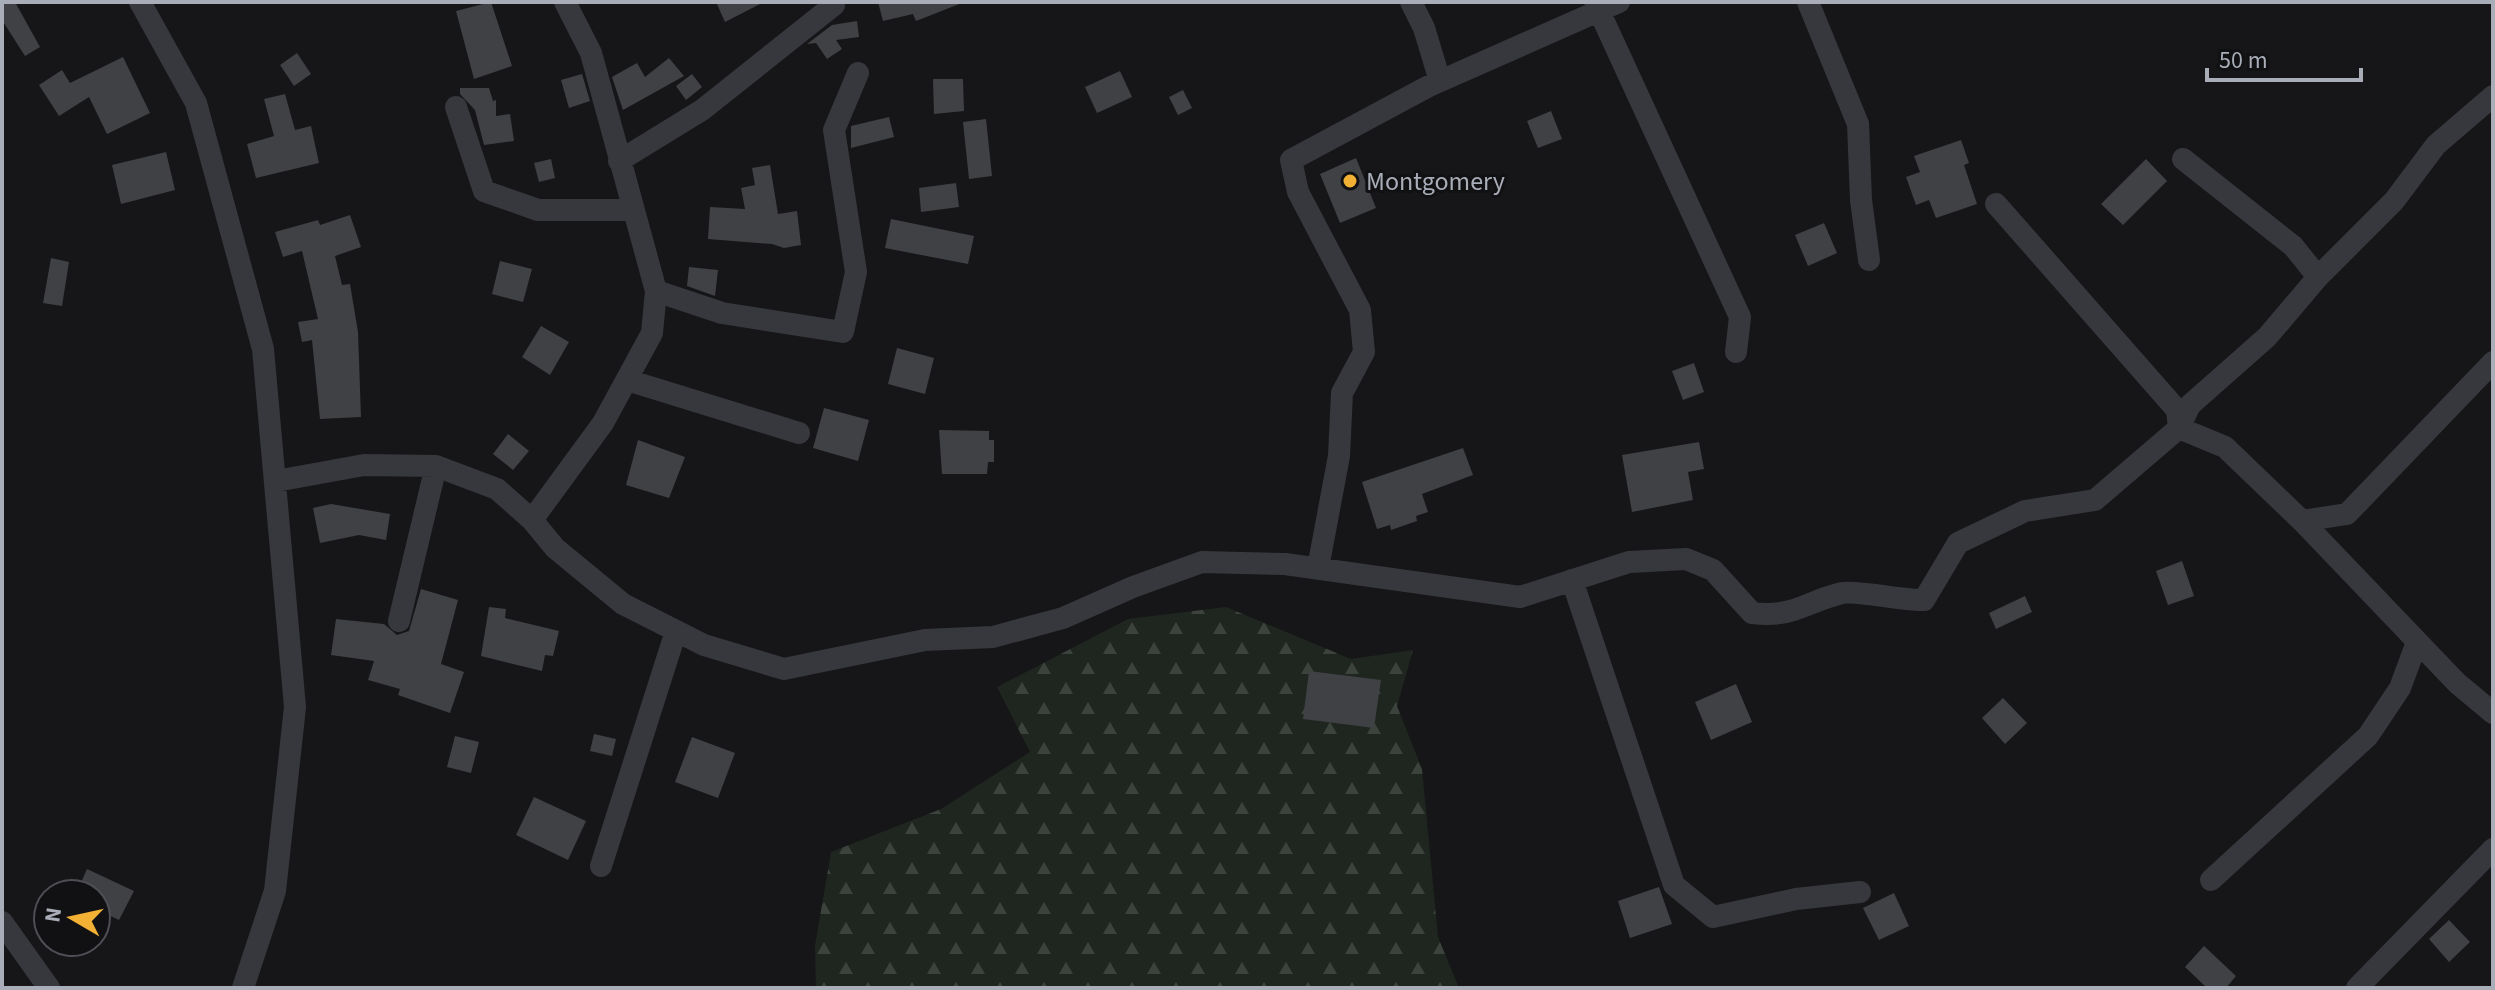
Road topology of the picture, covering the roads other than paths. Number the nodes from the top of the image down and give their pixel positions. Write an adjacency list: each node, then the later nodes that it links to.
1 (140, 2): 24 (street)
2 (565, 2): 12 (street)
3 (1411, 2): 8 (street)
4 (1808, 2): 15 (street)
5 (834, 5): 12 (street)
6 (1604, 5): 8 (street); 18 (street)
7 (858, 73): 17 (street)
8 (1440, 81): 27 (street)
9 (2493, 96): 16 (street)
10 (456, 107): 14 (street)
11 (2183, 159): 16 (street)
12 (619, 161): 14 (street)
13 (1996, 204): 21 (street)
14 (632, 210): 17 (street)
15 (1869, 260)
16 (2318, 277): 21 (street)
17 (656, 291): 20 (street)
18 (1736, 352)
19 (2493, 362): 26 (street)
20 (627, 380): 22 (street); 25 (street)
21 (2179, 428): 26 (street); 28 (street)
22 (799, 433)
23 (436, 466): 24 (street); 25 (street); 29 (street)
24 (276, 481): 39 (street)
25 (532, 520): 30 (street)
26 (2302, 521): 31 (street)
27 (1318, 568): 28 (street); 30 (street)
28 (1572, 580): 36 (street)
29 (399, 621)
30 (676, 631): 34 (street)
31 (2417, 642): 32 (street); 35 (street)
32 (2493, 713)
33 (2493, 849): 40 (street)
34 (601, 866)
35 (2211, 880)
36 (1860, 892)
37 (2, 922): 38 (street)
38 (49, 988)
39 (243, 988)
40 (2357, 988)

